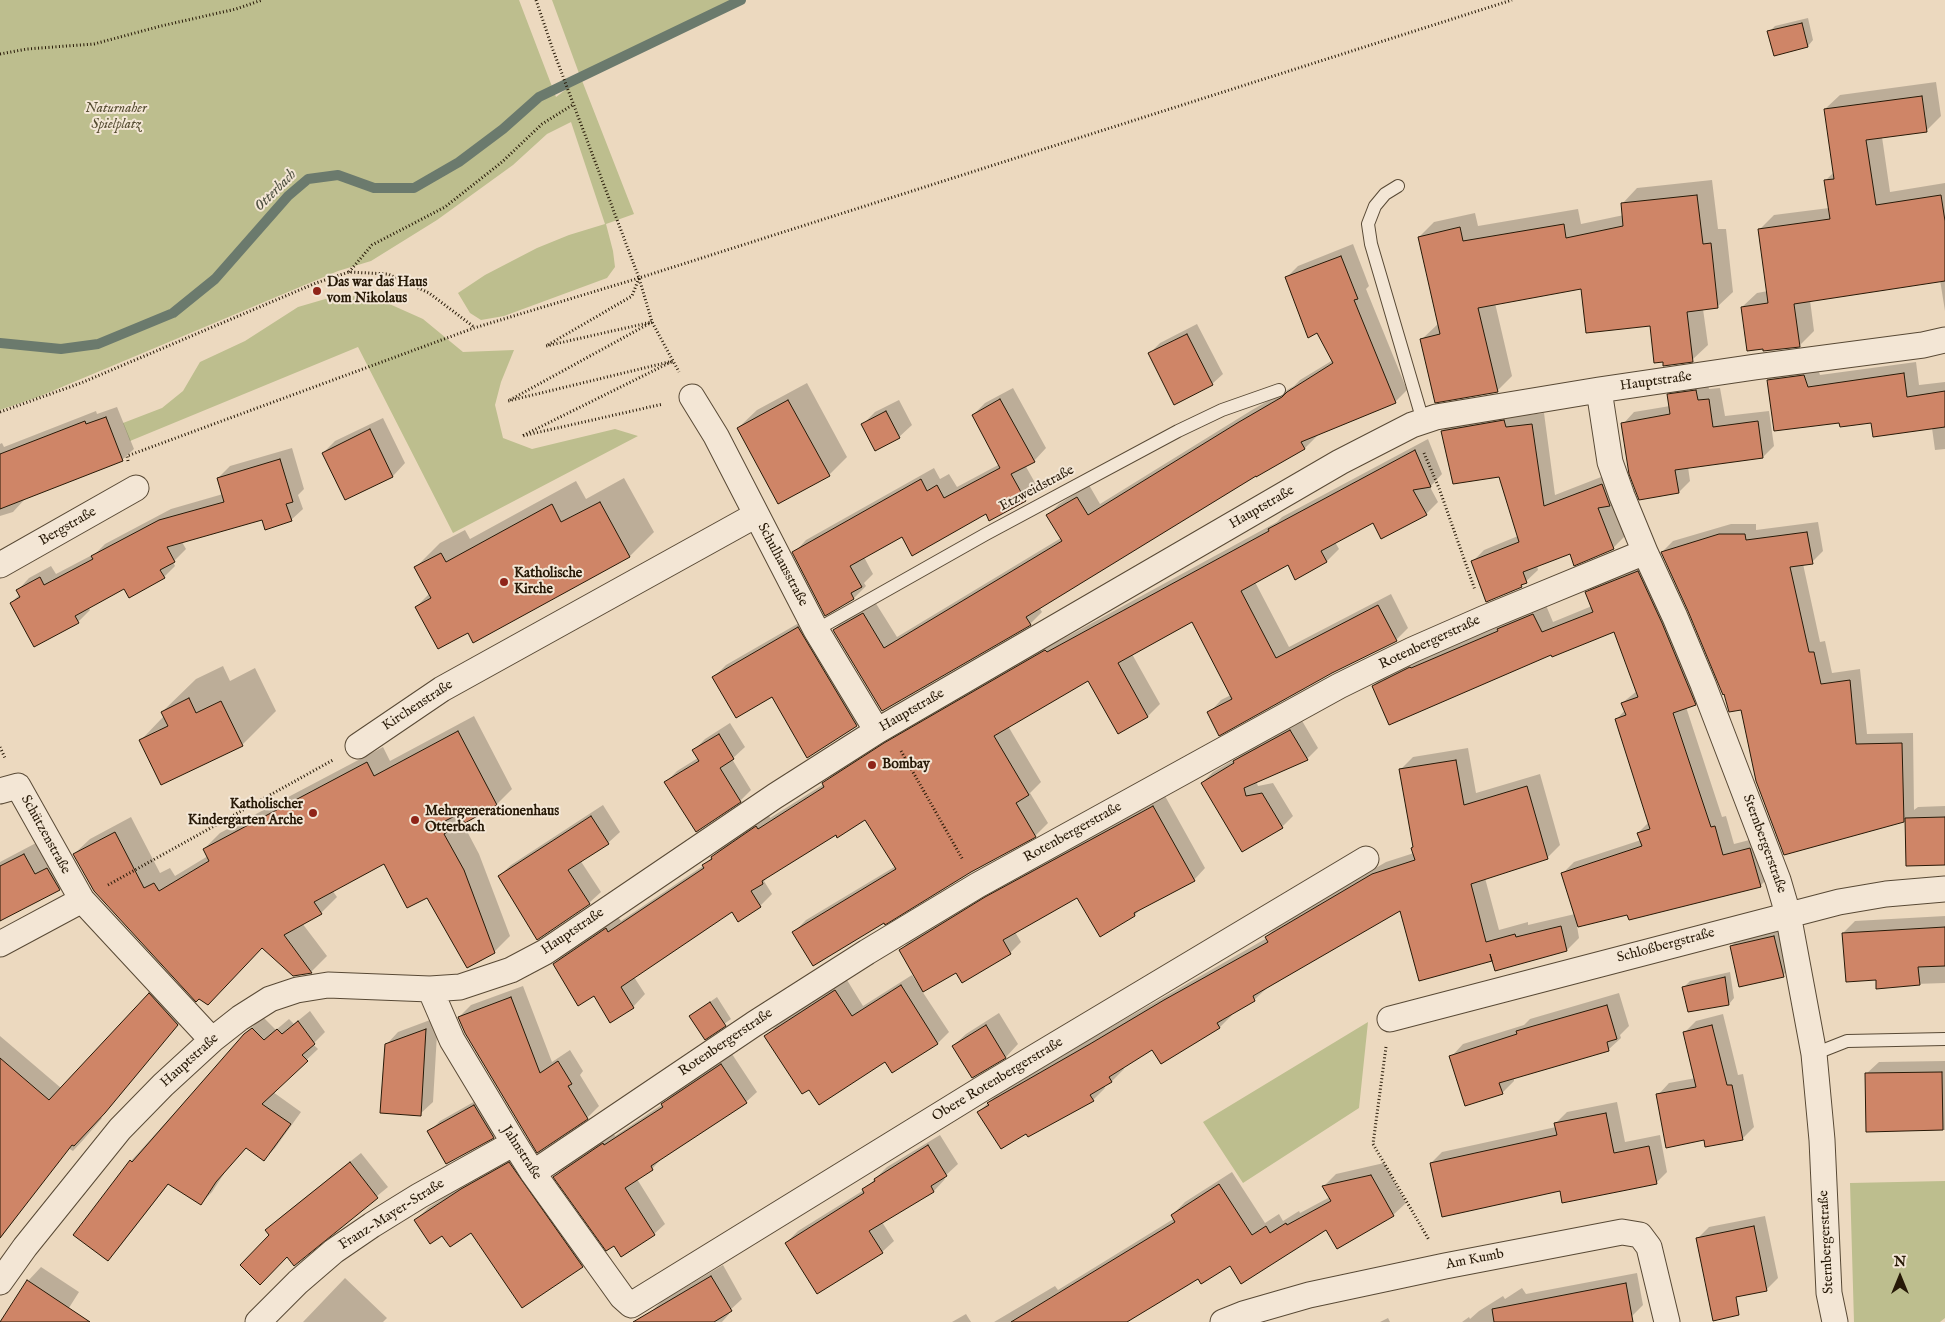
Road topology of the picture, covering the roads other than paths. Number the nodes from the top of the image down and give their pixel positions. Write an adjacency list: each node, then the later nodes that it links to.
1 (1398, 186): 6 (lane)
2 (1945, 340): 4 (street, Hauptstraße)
3 (1279, 390): 11 (lane, Etzweidstraße)
4 (1599, 390): 6 (street, Hauptstraße); 9 (street, Sternbergerstraße)
5 (692, 397): 8 (street, Schulhausstraße)
6 (1418, 423): 12 (street, Hauptstraße)
7 (136, 488): 10 (street, Bergstraße)
8 (756, 515): 11 (street, Schulhausstraße); 13 (street, Kirchenstraße)
9 (1645, 552): 18 (street, Sternbergerstraße); 26 (street, Rotenbergerstraße)
10 (0, 565)
11 (816, 630): 12 (street, Schulhausstraße)
12 (882, 728): 20 (street, Hauptstraße)
13 (358, 746)
14 (0, 791): 17 (street, Schützenstraße)
15 (1366, 859): 28 (street, Obere Rotenbergerstraße)
16 (1945, 889): 18 (street, Schloßbergstraße)
17 (82, 900): 19 (street); 23 (street)
18 (1788, 914): 21 (street, Schloßbergstraße); 24 (street, Sternbergerstraße)
19 (0, 944)
20 (430, 989): 23 (street, Hauptstraße); 25 (street, Jahnstraße)
21 (1390, 1019)
22 (1945, 1039): 24 (lane)
23 (212, 1040): 27 (street, Hauptstraße)
24 (1814, 1054): 32 (street, Sternbergerstraße)
25 (514, 1143): 26 (street, Jahnstraße); 29 (street, Franz-Mayer-Straße)
26 (533, 1173): 28 (street, Jahnstraße)
27 (0, 1282)
28 (632, 1305)
29 (258, 1322)
30 (1223, 1322): 31 (street, Am Kumb)
31 (1667, 1322)
32 (1835, 1322)

